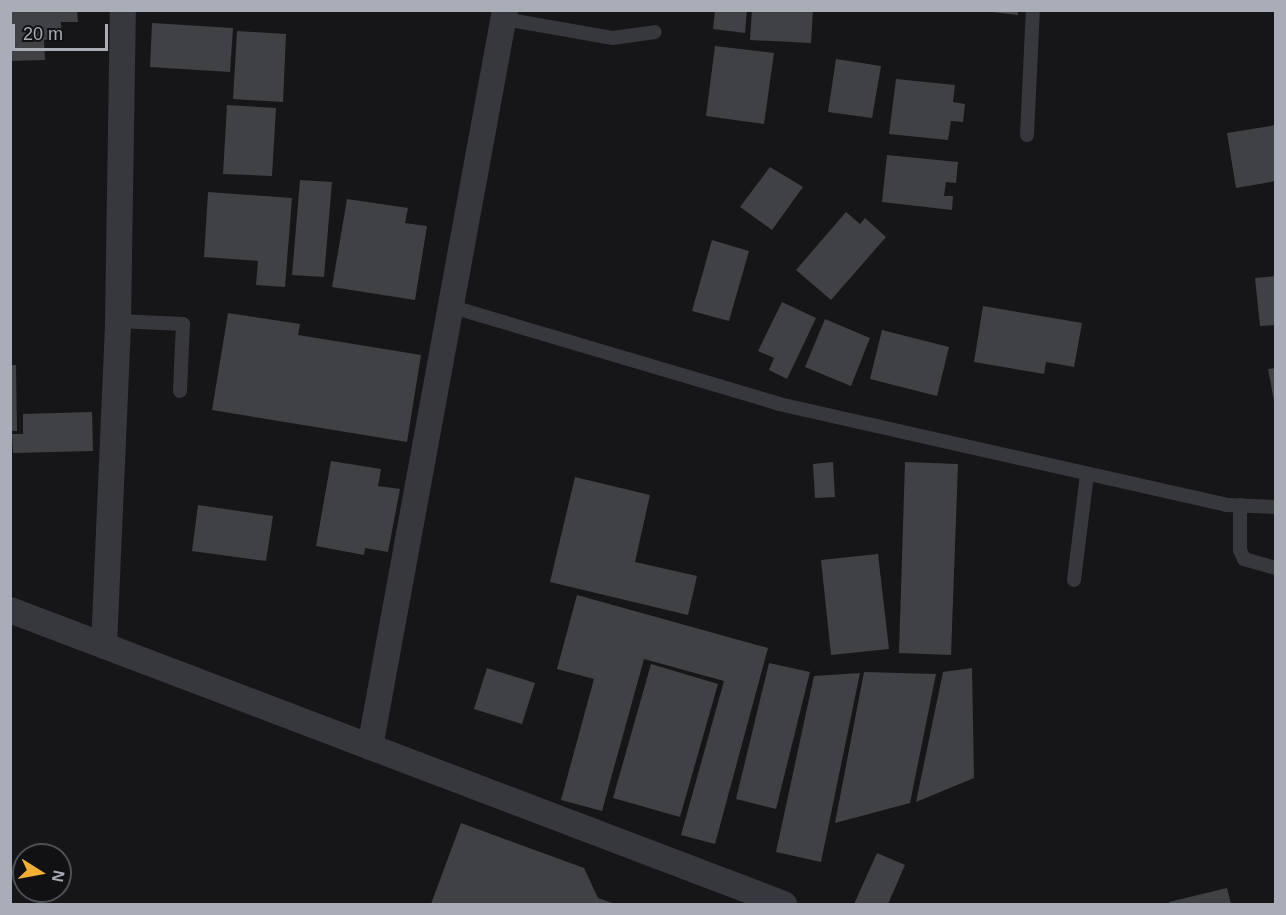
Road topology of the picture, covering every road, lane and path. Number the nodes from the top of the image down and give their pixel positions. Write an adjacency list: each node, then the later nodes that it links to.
1 (123, 10): 7 (street)
2 (1033, 10): 5 (lane)
3 (505, 15): 4 (lane); 6 (street)
4 (655, 32)
5 (1027, 135)
6 (449, 306): 9 (lane); 16 (street)
7 (117, 321): 8 (lane); 15 (street)
8 (180, 391)
9 (1087, 474): 10 (lane); 13 (lane)
10 (1240, 506): 11 (lane); 12 (lane)
11 (1275, 507)
12 (1275, 568)
13 (1074, 580)
14 (10, 609): 15 (street)
15 (104, 646): 16 (street)
16 (370, 747): 17 (street)
17 (784, 904)

